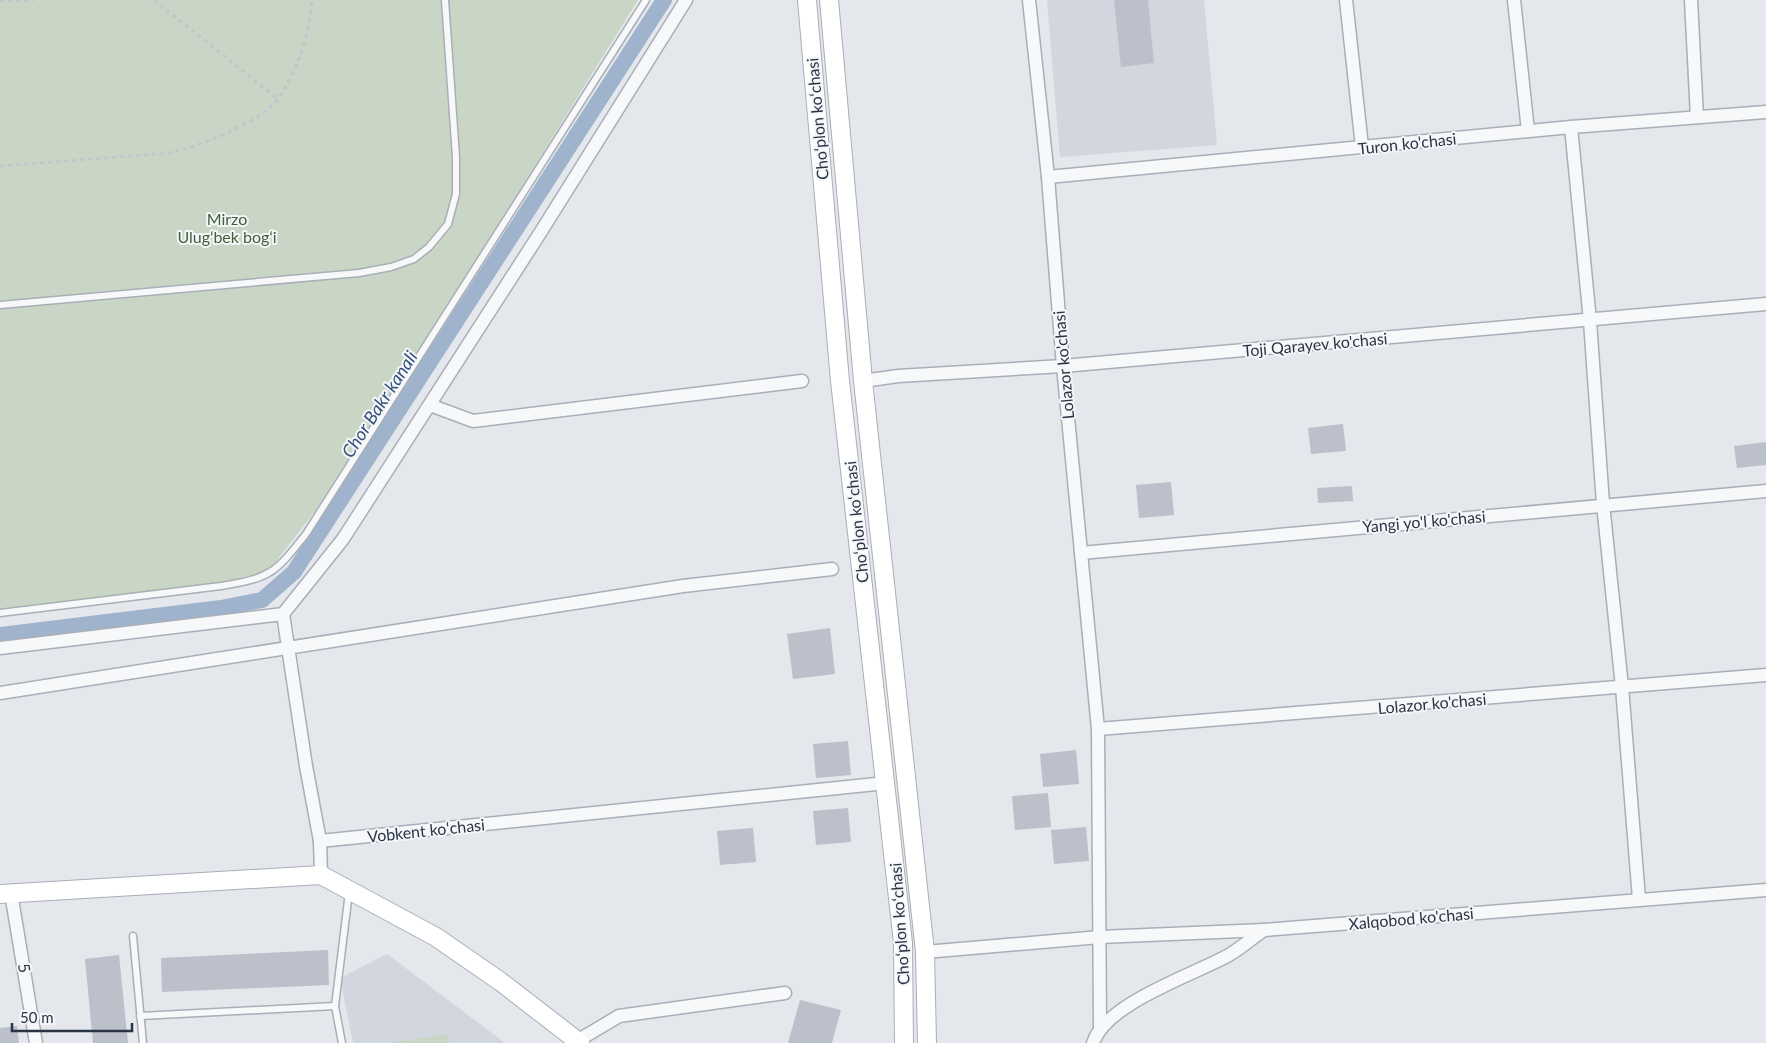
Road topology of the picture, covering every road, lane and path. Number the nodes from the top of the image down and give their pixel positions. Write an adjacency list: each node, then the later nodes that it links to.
1 (34, 0): 14 (path)
2 (154, 0): 15 (path)
3 (312, 0): 15 (path)
4 (446, 0): 24 (lane)
5 (646, 0): 34 (lane)
6 (686, 0): 29 (street)
7 (807, 0): 42 (main road, Choʻplon koʻchasi)
8 (829, 0): 28 (main road, Choʻplon koʻchasi)
9 (1029, 0): 22 (street, Lolazor ko'chasi)
10 (1346, 0): 20 (street)
11 (1514, 0): 19 (street)
12 (1691, 0): 17 (street)
13 (0, 1): 14 (path)
14 (19, 1)
15 (278, 99): 21 (path)
16 (1766, 112): 17 (street, Turon ko'chasi)
17 (1697, 117): 18 (street, Turon ko'chasi)
18 (1571, 126): 19 (street, Turon ko'chasi); 25 (street)
19 (1528, 131): 20 (street, Turon ko'chasi)
20 (1362, 147): 22 (street, Turon ko'chasi)
21 (0, 166)
22 (1048, 177): 26 (street, Lolazor ko'chasi)
23 (1766, 304): 25 (street, Toji Qarayev ko'chasi)
24 (0, 305)
25 (1590, 321): 26 (street, Toji Qarayev ko'chasi); 31 (street)
26 (1063, 366): 28 (street, Toji Qarayev ko'chasi); 32 (street, Lolazor ko'chasi)
27 (802, 381): 29 (street)
28 (863, 381): 52 (main road, Choʻplon koʻchasi)
29 (430, 405): 35 (street)
30 (1766, 490): 31 (street, Yangi yo'l ko'chasi)
31 (1604, 504): 32 (street, Yangi yo'l ko'chasi); 39 (street)
32 (1081, 553): 41 (street, Lolazor ko'chasi)
33 (832, 569): 36 (street)
34 (0, 613)
35 (283, 614): 36 (street); 37 (street)
36 (286, 647): 40 (street); 43 (street)
37 (0, 648)
38 (1766, 675): 39 (street, Lolazor ko'chasi)
39 (1622, 687): 41 (street, Lolazor ko'chasi); 48 (street)
40 (0, 693)
41 (1098, 729): 51 (street, Lolazor ko'chasi)
42 (886, 783): 43 (street, Vobkent koʻchasi); 61 (main road, Choʻplon koʻchasi)
43 (320, 841): 44 (street)
44 (321, 875): 45 (main road); 47 (main road)
45 (349, 890): 54 (lane); 57 (main road)
46 (1766, 890): 48 (street, Xalqobod ko'chasi)
47 (6, 893): 58 (street, 5 / 5)
48 (1639, 899): 49 (street, Xalqobod ko'chasi)
49 (1264, 930): 51 (street, Xalqobod ko'chasi); 56 (street)
50 (132, 936): 55 (lane)
51 (1100, 937): 52 (street, Xalqobod ko'chasi); 56 (street, Lolazor ko'chasi)
52 (925, 952): 62 (main road, Choʻplon koʻchasi)
53 (785, 993): 57 (street)
54 (335, 1006): 55 (lane); 60 (lane)
55 (140, 1016): 59 (lane)
56 (1100, 1028): 63 (street)
57 (578, 1042)
58 (36, 1043)
59 (143, 1043)
60 (342, 1043)
61 (904, 1043)
62 (927, 1043)
63 (1093, 1043)

